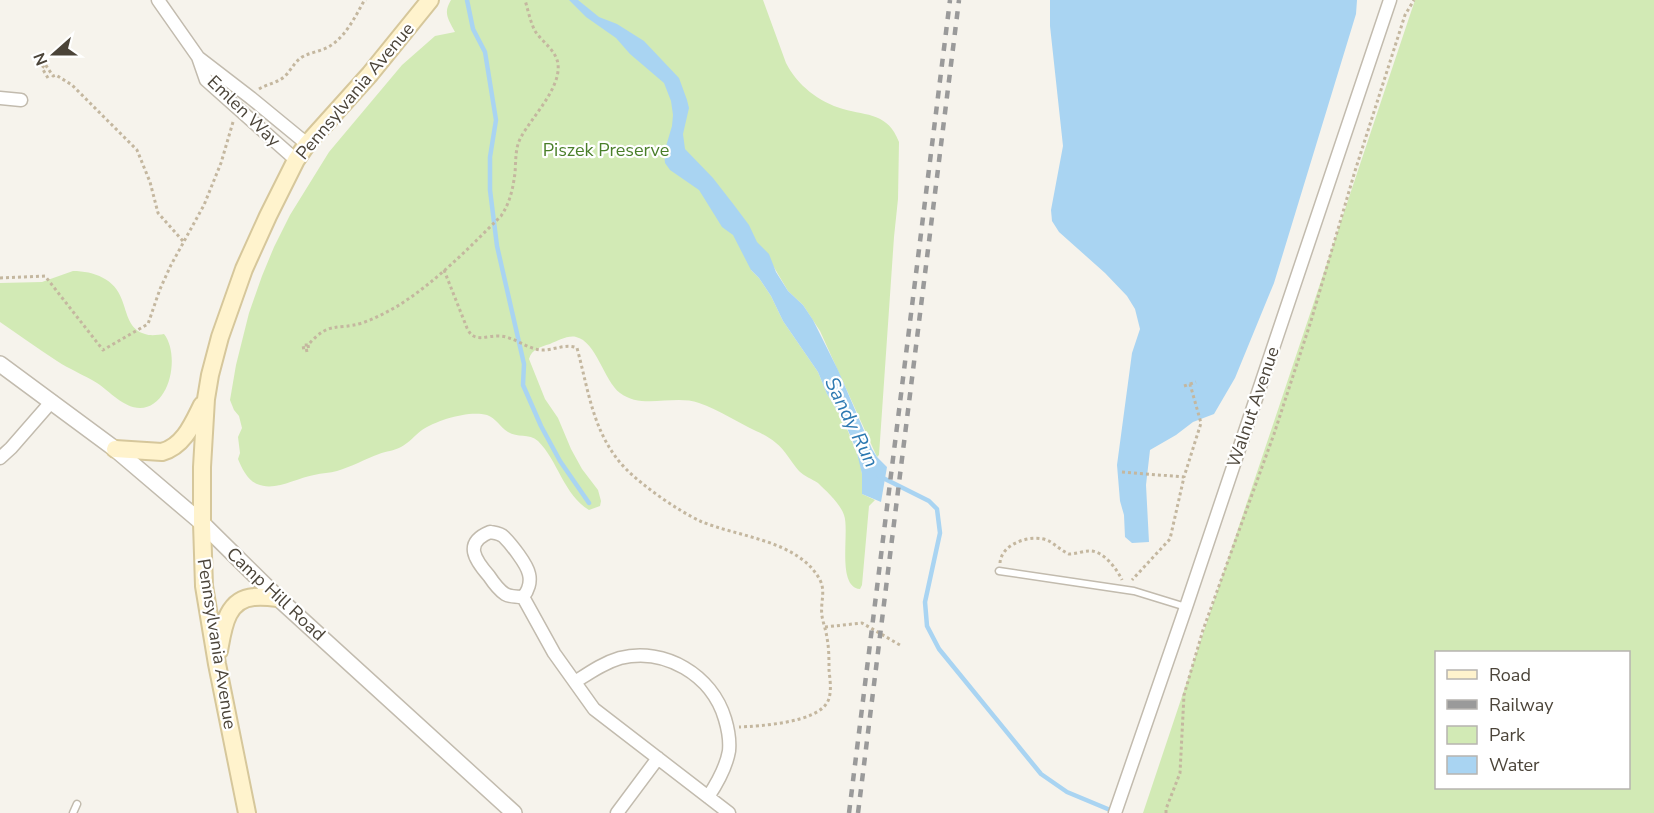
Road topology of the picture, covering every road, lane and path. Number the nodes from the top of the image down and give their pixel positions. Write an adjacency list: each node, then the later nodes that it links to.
1 (158, 0): 7 (street, Emlen Way)
2 (366, 0): 10 (path)
3 (430, 0): 13 (main road, Pennsylvania Avenue)
4 (525, 0): 16 (path)
5 (1390, 0): 34 (street, Walnut Avenue)
6 (1414, 0): 49 (path)
7 (198, 57): 10 (street, Emlen Way); 12 (street, Emlen Way)
8 (48, 78): 15 (path)
9 (0, 98): 11 (street)
10 (251, 98): 13 (street, Emlen Way)
11 (21, 100)
12 (240, 111): 14 (street, Emlen Way); 15 (path)
13 (307, 144): 14 (main road, Pennsylvania Avenue)
14 (296, 160): 23 (main road, Pennsylvania Avenue)
15 (183, 241): 17 (path)
16 (444, 270): 18 (path); 35 (path)
17 (0, 278)
18 (308, 345)
19 (0, 364): 24 (street, Camp Hill Road)
20 (1196, 382): 21 (path)
21 (1190, 384): 22 (path); 28 (path)
22 (1184, 386)
23 (206, 399): 25 (main road); 29 (main road, Pennsylvania Avenue)
24 (52, 401): 25 (street, Camp Hill Road); 26 (street)
25 (115, 449): 29 (street, Camp Hill Road)
26 (0, 458)
27 (1122, 472): 28 (path)
28 (1184, 477): 31 (path)
29 (201, 523): 33 (street, Camp Hill Road); 37 (main road, Pennsylvania Avenue)
30 (999, 571): 31 (lane); 31 (path)
31 (1127, 590): 34 (lane)
32 (523, 597): 32 (street); 38 (street)
33 (278, 598): 37 (main road); 45 (street, Camp Hill Road)
34 (1186, 607): 48 (street, Walnut Avenue)
35 (825, 627): 36 (path); 39 (path)
36 (900, 645)
37 (217, 664): 44 (main road, Pennsylvania Avenue)
38 (575, 682): 39 (street); 40 (street)
39 (728, 729): 41 (street)
40 (658, 758): 41 (street); 46 (street)
41 (708, 797): 47 (street)
42 (77, 804): 43 (lane)
43 (73, 813)
44 (248, 813)
45 (514, 813)
46 (617, 813)
47 (729, 813)
48 (1115, 813)
49 (1166, 813)

